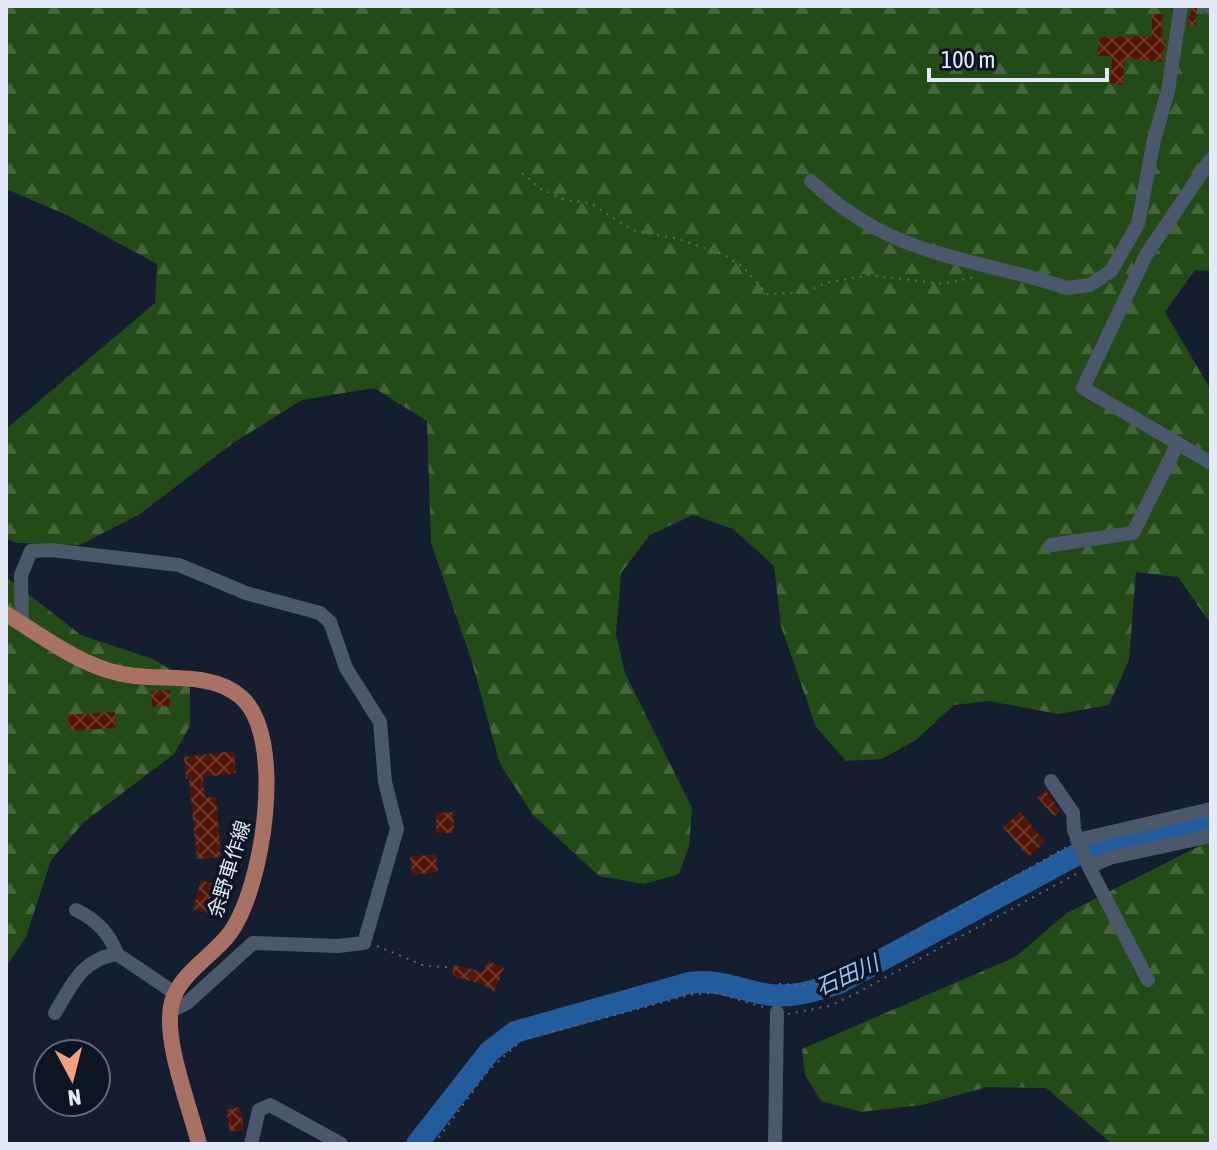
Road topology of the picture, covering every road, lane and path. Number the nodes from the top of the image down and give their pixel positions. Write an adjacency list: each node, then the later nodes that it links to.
1 (1181, 6): 5 (street)
2 (1211, 159): 6 (street)
3 (522, 173): 5 (path)
4 (811, 181): 5 (street)
5 (989, 266)
6 (1177, 445): 7 (street); 8 (street)
7 (1211, 463)
8 (1051, 545)
9 (6, 614): 10 (main road, 余野車作線)
10 (22, 623): 17 (street); 22 (main road, 余野車作線)
11 (1051, 781): 14 (street)
12 (1211, 809): 14 (street)
13 (1211, 836): 15 (street)
14 (1077, 840): 15 (street); 21 (path)
15 (1089, 867): 20 (street); 23 (path)
16 (76, 910): 18 (street)
17 (364, 943): 19 (path); 22 (street)
18 (117, 954): 22 (street); 24 (street)
19 (447, 967)
20 (1148, 980)
21 (779, 984)
22 (173, 1003): 25 (main road)
23 (777, 1012): 28 (path); 29 (street)
24 (55, 1013)
25 (199, 1144)
26 (251, 1144): 27 (street)
27 (341, 1144)
28 (434, 1144)
29 (775, 1144)

